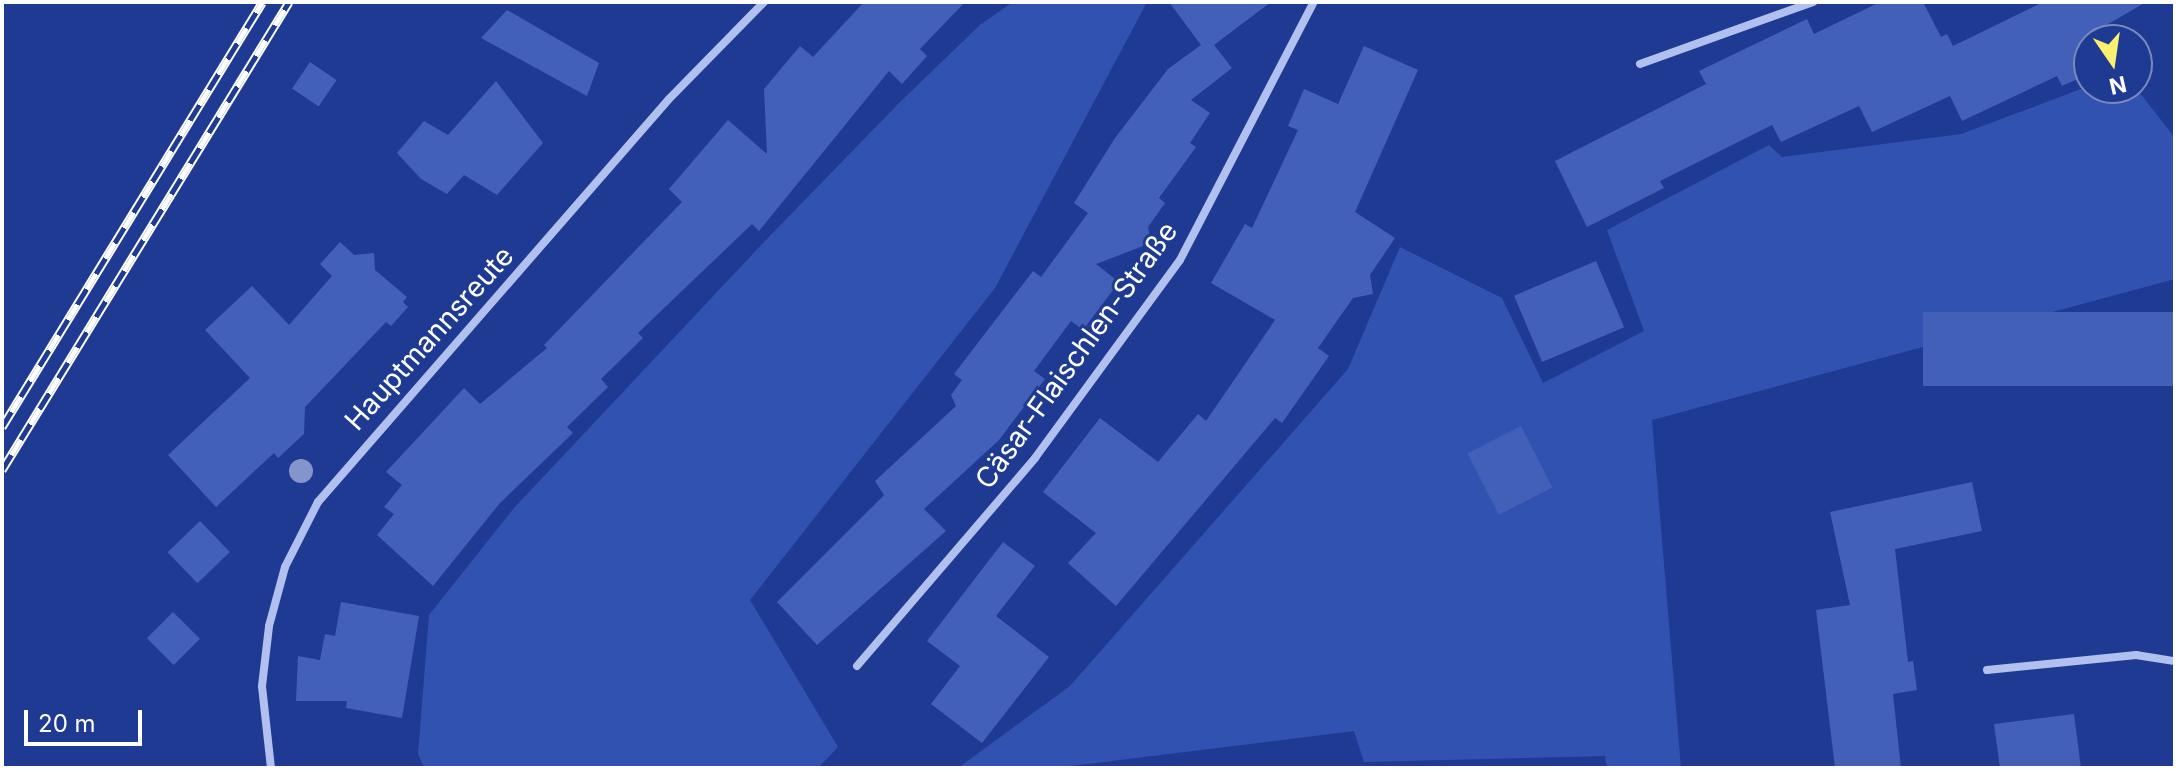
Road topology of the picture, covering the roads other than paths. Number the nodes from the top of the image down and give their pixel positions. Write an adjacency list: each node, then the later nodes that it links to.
1 (764, 2): 8 (street, Hauptmannsreute)
2 (1314, 2): 6 (street, Cäsar-Flaischlen-Straße)
3 (1813, 2): 4 (street)
4 (1640, 64)
5 (2175, 661): 7 (street)
6 (857, 666)
7 (1987, 670)
8 (271, 768)

